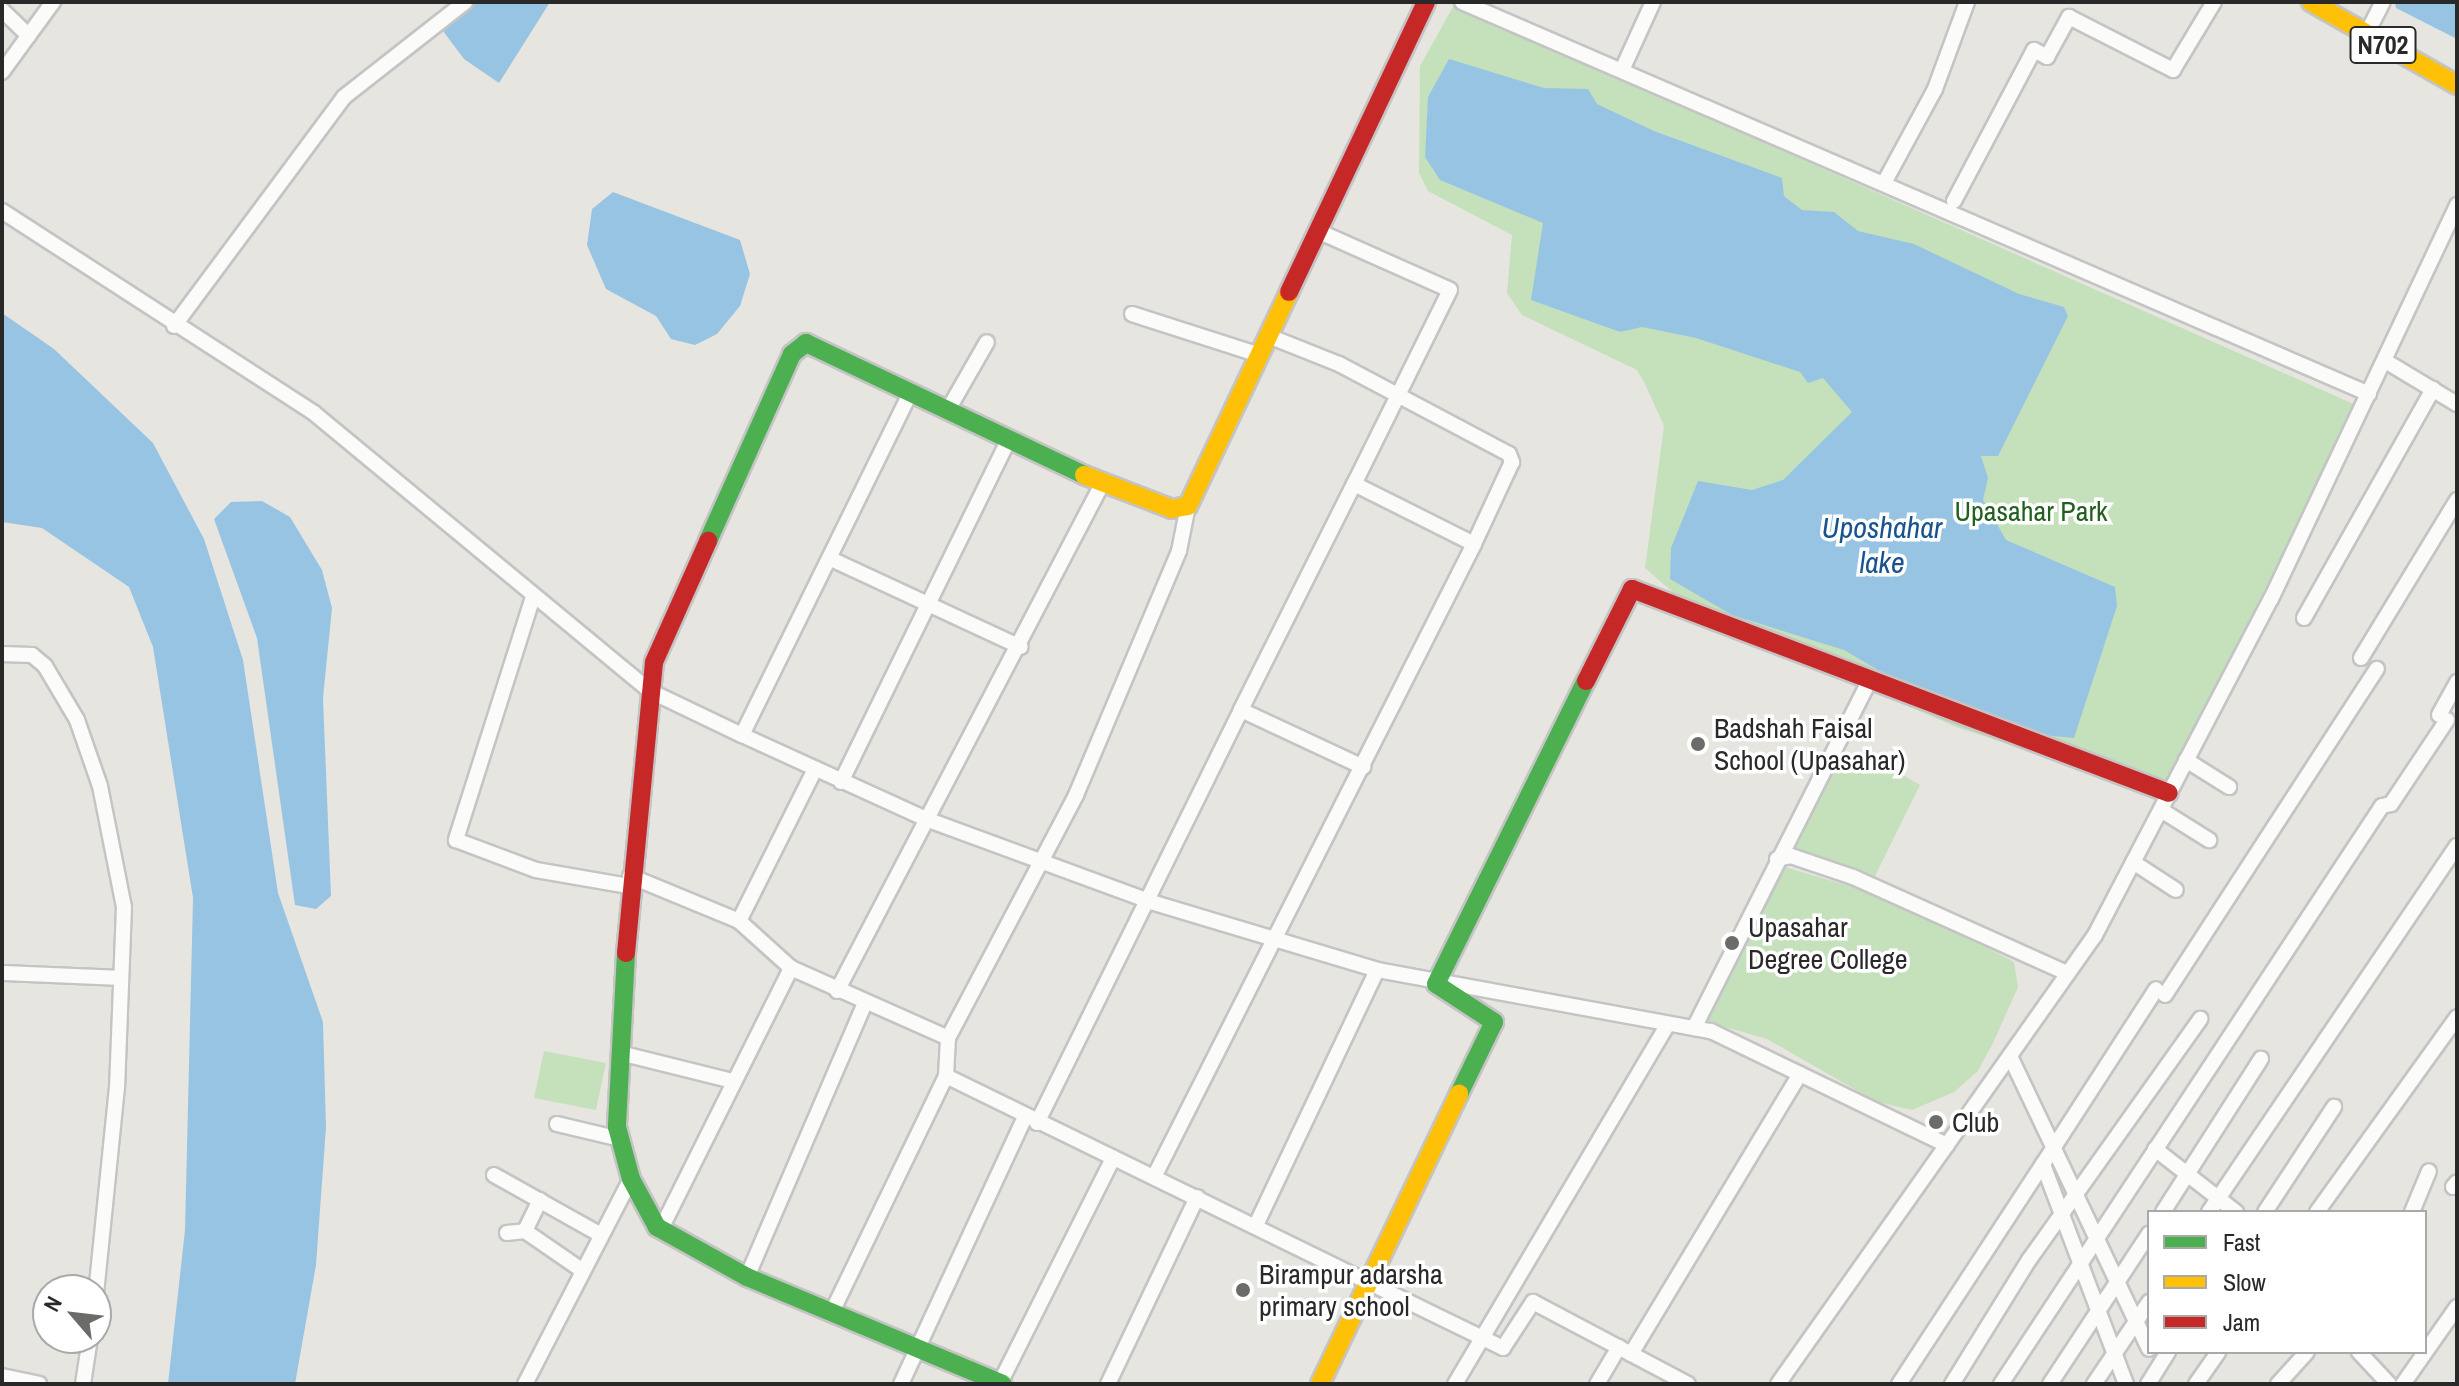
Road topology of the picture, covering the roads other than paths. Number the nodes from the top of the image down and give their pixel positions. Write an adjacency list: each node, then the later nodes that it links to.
1 (53, 2): 12 (street)
2 (465, 2): 23 (street)
3 (1426, 2): 21 (main road)
4 (1462, 2): 13 (street)
5 (1653, 2): 13 (street)
6 (1967, 2): 16 (street)
7 (2214, 2): 17 (street)
8 (2311, 2): 11 (main road, N702)
9 (2383, 2): 11 (street)
10 (2, 10): 12 (street)
11 (2366, 35): 15 (main road, N702)
12 (29, 36): 14 (street)
13 (1622, 70): 16 (street)
14 (2, 72)
15 (2457, 85)
16 (1884, 183): 30 (street)
17 (1954, 201)
18 (2457, 205): 20 (street)
19 (2, 211): 23 (street)
20 (2452, 229): 27 (street)
21 (1320, 232): 24 (main road); 31 (street)
22 (1132, 314): 26 (street)
23 (174, 326): 41 (street)
24 (1271, 337): 26 (main road); 31 (street)
25 (987, 342): 33 (street)
26 (1260, 355): 38 (main road)
27 (2387, 362): 28 (street); 30 (street)
28 (2433, 389): 32 (street); 43 (street)
29 (911, 392): 33 (main road); 40 (street); 50 (main road)
30 (2369, 394): 53 (street)
31 (1396, 397): 36 (street); 39 (street)
32 (2457, 404)
33 (948, 410): 34 (main road)
34 (1009, 439): 35 (main road); 42 (street)
35 (1102, 484): 38 (main road); 44 (street)
36 (1354, 484): 39 (street); 51 (street)
37 (2457, 500): 46 (street)
38 (1188, 506): 64 (street)
39 (1474, 544): 54 (street)
40 (831, 559): 42 (street); 52 (street)
41 (532, 600): 50 (street); 65 (street)
42 (928, 603): 44 (street); 56 (street)
43 (2304, 618)
44 (1021, 647): 59 (street)
45 (2, 654): 74 (street)
46 (2361, 658)
47 (2377, 669): 94 (street)
48 (1870, 679): 58 (main road); 62 (street); 75 (main road)
49 (2457, 682): 95 (street)
50 (650, 691): 52 (street); 65 (main road)
51 (1241, 710): 54 (street); 67 (street)
52 (742, 735): 55 (street)
53 (2186, 760): 57 (street); 58 (street)
54 (1363, 767): 69 (street)
55 (815, 769): 56 (street); 68 (street)
56 (841, 782): 59 (street)
57 (2229, 787)
58 (2165, 802): 60 (street); 63 (street)
59 (926, 819): 64 (street); 76 (street)
60 (2209, 840)
61 (2457, 846): 105 (street)
62 (1777, 859): 73 (street); 81 (street)
63 (2133, 862): 66 (street); 73 (street)
64 (1038, 863): 67 (street); 82 (street)
65 (629, 881): 68 (street); 83 (main road)
66 (2176, 890)
67 (1151, 902): 69 (street); 90 (street)
68 (739, 921): 70 (street)
69 (1272, 938): 71 (street); 101 (street)
70 (791, 968): 76 (street); 88 (street)
71 (1377, 970): 75 (street); 114 (street)
72 (2, 973): 74 (street)
73 (2067, 973): 84 (street)
74 (121, 978): 123 (street)
75 (1436, 984): 80 (street); 125 (main road)
76 (837, 991): 77 (street)
77 (865, 1003): 82 (street); 124 (street)
78 (2457, 1017): 111 (street)
79 (2200, 1019): 104 (street)
80 (1668, 1024): 81 (street); 132 (street)
81 (1694, 1028): 86 (street)
82 (948, 1038): 87 (street)
83 (620, 1053): 88 (street); 92 (main road)
84 (2010, 1056): 93 (street); 94 (street)
85 (2261, 1059): 100 (street)
86 (1800, 1074): 93 (street); 134 (street)
87 (946, 1076): 90 (street); 130 (street)
88 (732, 1081): 115 (street)
89 (2334, 1107): 110 (street)
90 (1031, 1120): 96 (street); 136 (street)
91 (557, 1124): 92 (street)
92 (620, 1139): 102 (main road)
93 (1947, 1145): 157 (street)
94 (2056, 1145): 97 (street); 104 (street)
95 (2155, 1149): 100 (street); 119 (street)
96 (1113, 1158): 101 (street); 151 (street)
97 (2043, 1164): 113 (street); 158 (street)
98 (2429, 1171): 112 (street)
99 (494, 1175): 106 (street)
100 (2186, 1176): 105 (street); 107 (street)
101 (1154, 1177): 103 (street)
102 (631, 1179): 115 (main road); 118 (street)
103 (1197, 1197): 114 (street); 152 (street)
104 (2079, 1197): 113 (street); 119 (street)
105 (2218, 1198): 108 (street); 109 (street)
106 (540, 1200): 116 (street); 118 (street)
107 (2164, 1210)
108 (2210, 1210)
109 (2233, 1210)
110 (2266, 1210)
111 (2318, 1210)
112 (2413, 1210)
113 (2065, 1216): 121 (street); 159 (street)
114 (1256, 1225): 125 (street)
115 (661, 1229): 124 (main road)
116 (525, 1231): 117 (street); 122 (street)
117 (507, 1233)
118 (599, 1234): 122 (street)
119 (2096, 1236): 121 (street); 126 (street)
120 (2147, 1237): 126 (street)
121 (2079, 1261): 129 (street); 160 (street)
122 (580, 1269): 149 (street)
123 (98, 1274)
124 (747, 1277): 130 (main road)
125 (1373, 1281): 132 (street); 153 (main road)
126 (2117, 1283): 129 (street); 131 (street)
127 (2147, 1305): 131 (street)
128 (2457, 1307): 135 (street)
129 (2096, 1313): 138 (street); 161 (street)
130 (831, 1314): 136 (main road)
131 (2136, 1322): 133 (street); 138 (street)
132 (1482, 1337): 134 (street); 154 (street)
133 (2147, 1345)
134 (1625, 1350): 155 (street); 156 (street)
135 (2427, 1350)
136 (917, 1351): 150 (street); 151 (main road)
137 (88, 1354): 148 (street)
138 (2113, 1354): 162 (street); 163 (street)
139 (2151, 1354): 145 (street)
140 (2167, 1354): 145 (street)
141 (2217, 1354): 166 (street)
142 (2305, 1354): 167 (street)
143 (2361, 1354): 168 (street)
144 (2424, 1354): 169 (street)
145 (2158, 1368): 164 (street); 165 (street)
146 (2, 1376): 147 (street)
147 (39, 1384)
148 (83, 1384)
149 (525, 1384)
150 (901, 1384)
151 (1002, 1384)
152 (1108, 1384)
153 (1320, 1384)
154 (1455, 1384)
155 (1597, 1384)
156 (1688, 1384)
157 (1778, 1384)
158 (1899, 1384)
159 (1952, 1384)
160 (2001, 1384)
161 (2050, 1384)
162 (2094, 1384)
163 (2126, 1384)
164 (2148, 1384)
165 (2165, 1384)
166 (2196, 1384)
167 (2278, 1384)
168 (2389, 1384)
169 (2403, 1384)

